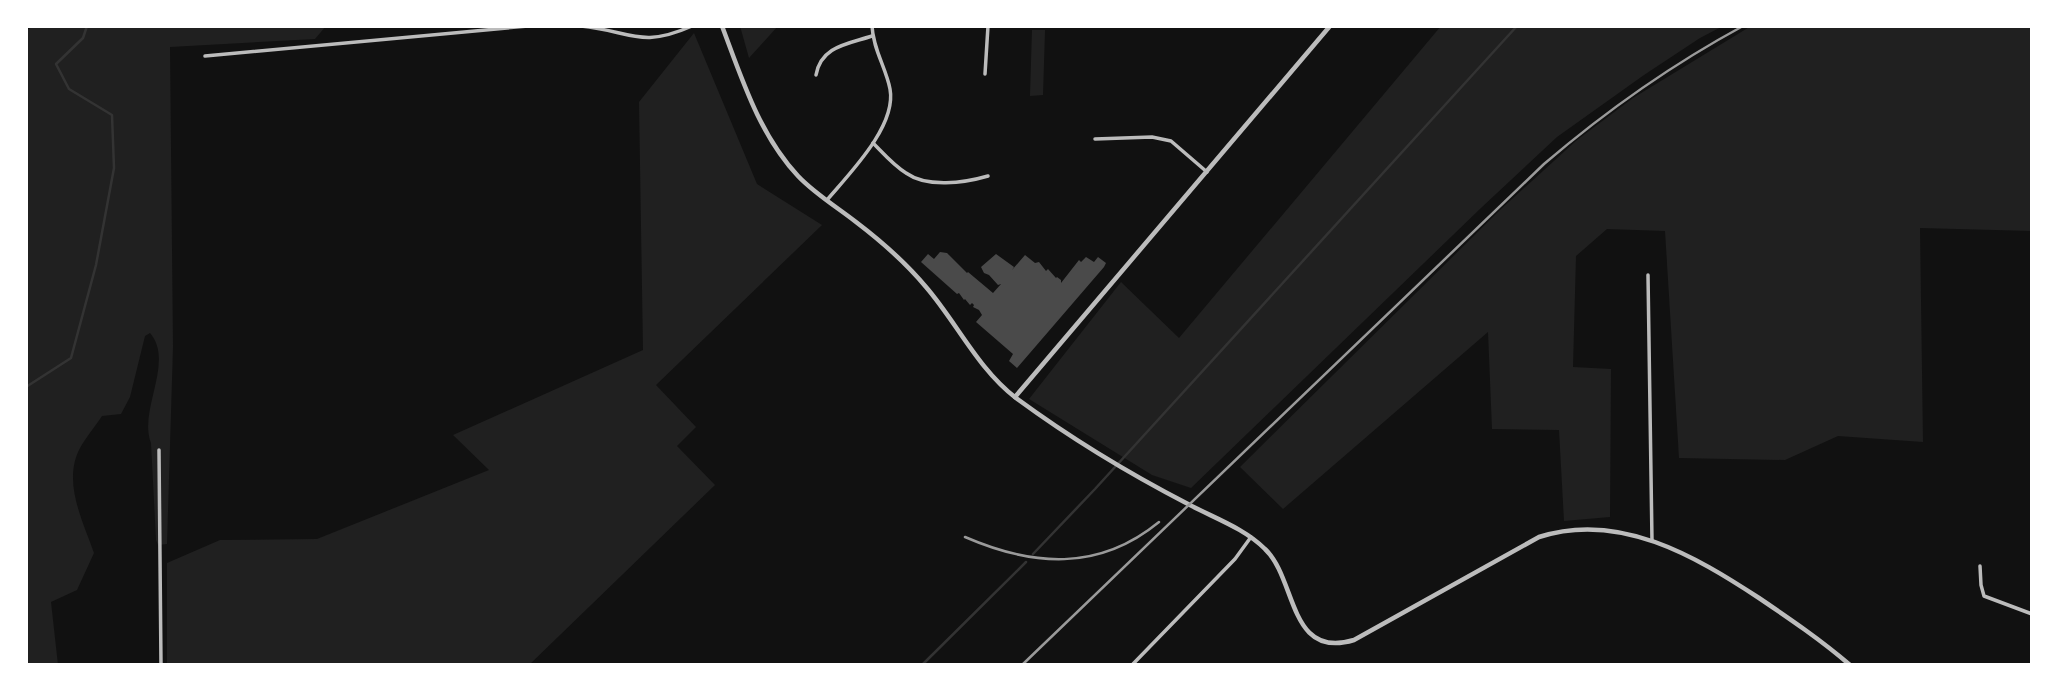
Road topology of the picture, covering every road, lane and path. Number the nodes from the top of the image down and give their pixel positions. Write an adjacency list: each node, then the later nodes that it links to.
1 (528, 26): 9 (street)
2 (581, 26): 3 (street)
3 (692, 26)
4 (722, 26): 16 (street)
5 (872, 26): 8 (street)
6 (988, 26): 11 (street)
7 (1330, 26): 14 (street)
8 (872, 36): 10 (street); 13 (street)
9 (205, 56)
10 (816, 75)
11 (985, 75)
12 (1094, 139): 14 (street)
13 (873, 143): 15 (street); 16 (street)
14 (1207, 172): 18 (street)
15 (988, 176)
16 (827, 200): 18 (street)
17 (1648, 275): 21 (street)
18 (1014, 397): 20 (street)
19 (159, 450): 24 (street)
20 (1251, 537): 21 (street); 25 (street)
21 (1651, 541): 26 (street)
22 (1980, 566): 23 (street)
23 (2030, 613)
24 (161, 665)
25 (1132, 665)
26 (1850, 665)

